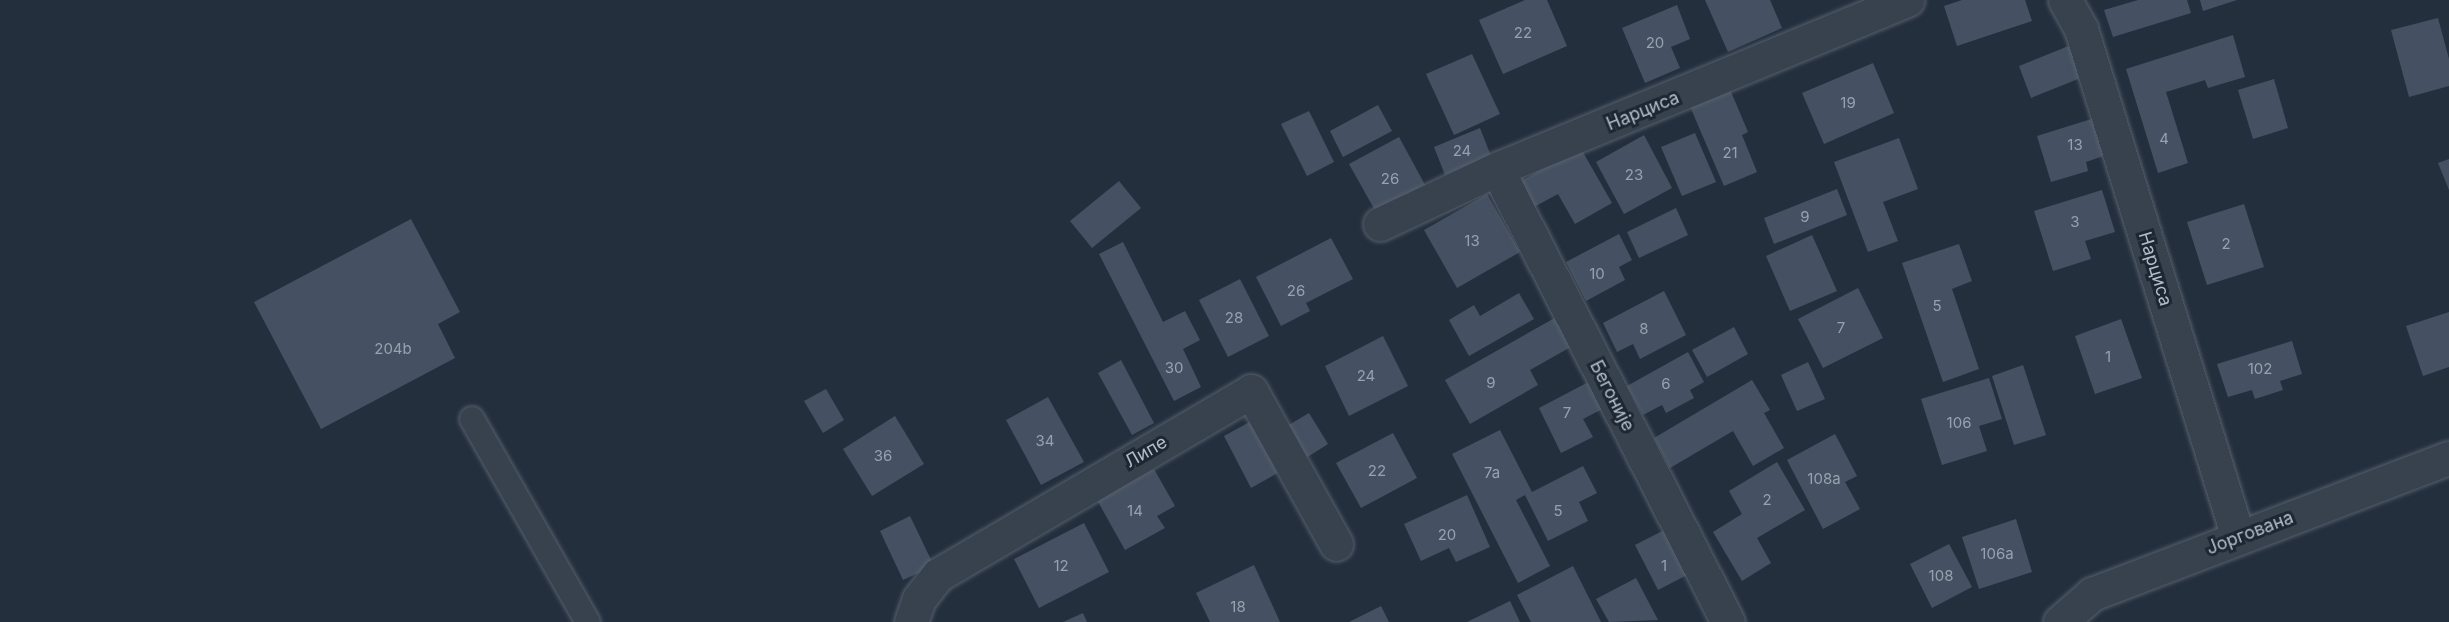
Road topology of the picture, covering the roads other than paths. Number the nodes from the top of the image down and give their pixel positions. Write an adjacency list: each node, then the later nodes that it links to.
1 (1908, 0): 3 (street, Нарциса)
2 (2069, 1): 7 (street, Нарциса)
3 (1497, 169): 4 (street, Нарциса); 11 (street, Бегоније)
4 (1380, 225)
5 (472, 418): 9 (lane)
6 (2449, 458): 7 (street, Јоргована)
7 (2238, 537): 12 (street, Јоргована)
8 (1336, 544): 10 (street, Липе)
9 (588, 622)
10 (911, 622)
11 (1728, 622)
12 (2060, 622)

